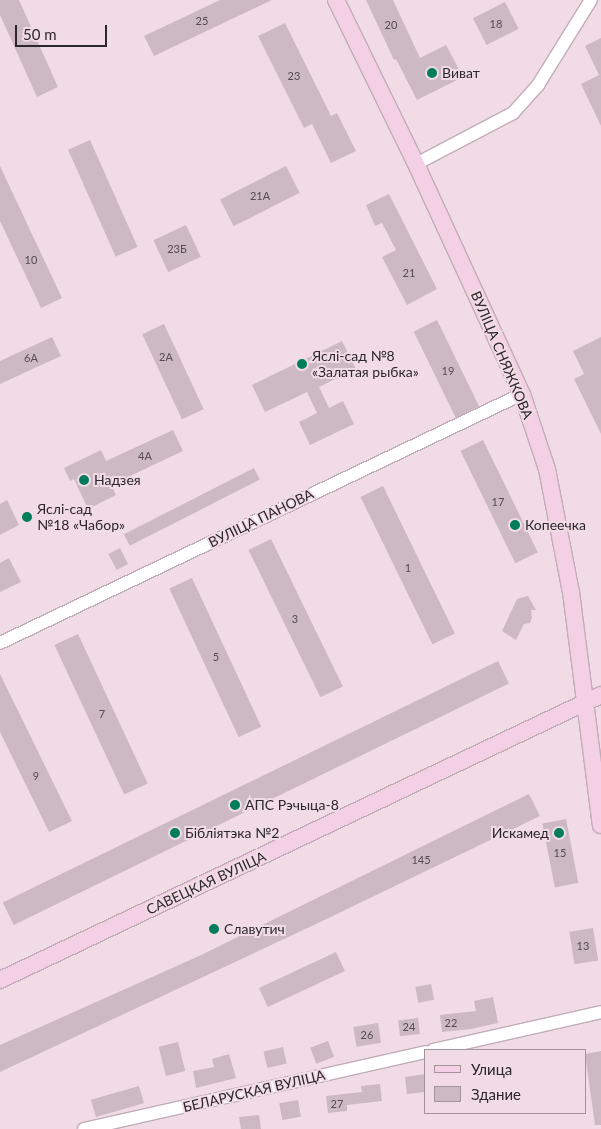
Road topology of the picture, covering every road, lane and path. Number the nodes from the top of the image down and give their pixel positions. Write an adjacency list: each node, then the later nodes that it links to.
1 (336, 0): 3 (street, ВУЛІЦА СНЯЖКОВА)
2 (591, 0): 3 (street)
3 (416, 164): 4 (street, ВУЛІЦА СНЯЖКОВА)
4 (522, 394): 5 (street, ВУЛІЦА ПАНОВА); 7 (street, ВУЛІЦА СНЯЖКОВА)
5 (0, 643)
6 (601, 695): 7 (street, САВЕЦКАЯ ВУЛІЦА)
7 (585, 702): 8 (street, ВУЛІЦА СНЯЖКОВА); 9 (street, САВЕЦКАЯ ВУЛІЦА)
8 (601, 825)
9 (0, 980)
10 (601, 1012): 11 (street)
11 (438, 1049)
12 (424, 1052): 13 (street, БЕЛАРУСКАЯ ВУЛІЦА)
13 (84, 1129)

